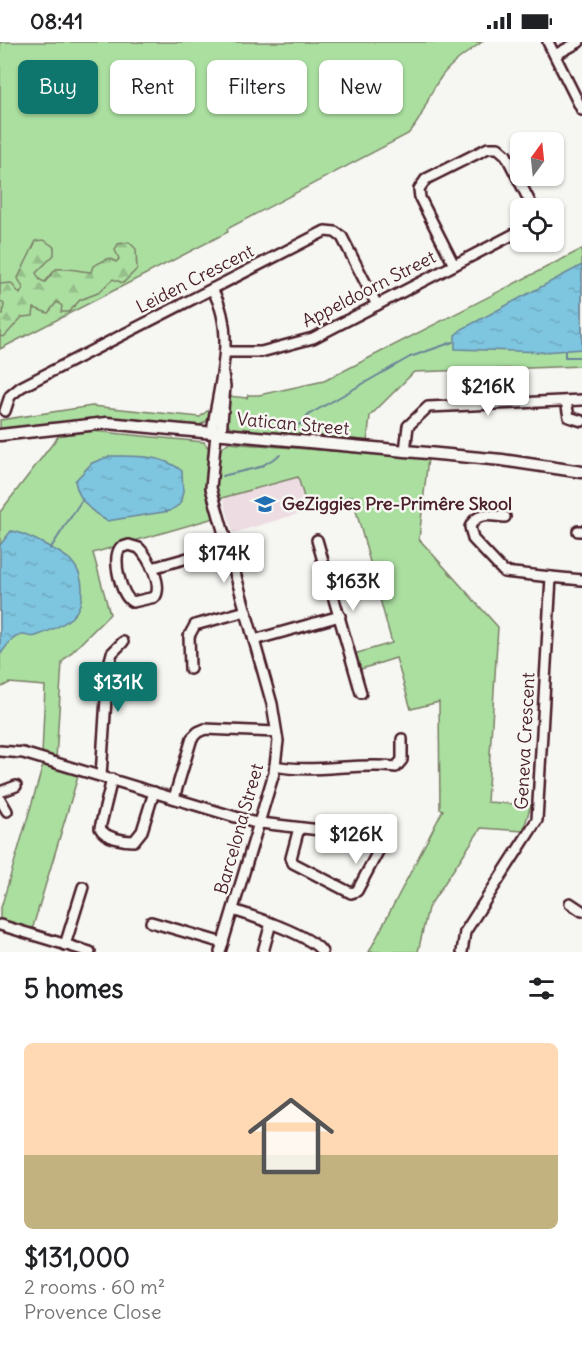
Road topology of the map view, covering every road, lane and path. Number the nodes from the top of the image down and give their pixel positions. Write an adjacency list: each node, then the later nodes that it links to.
1 (548, 42): 3 (street)
2 (579, 42): 3 (street)
3 (555, 55): 4 (street)
4 (579, 98): 5 (street)
5 (582, 110)
6 (528, 198): 8 (street)
7 (510, 236): 8 (street, Appeldoorn Street)
8 (454, 265): 10 (street, Appeldoorn Street)
9 (212, 289): 10 (street, Leiden Crescent); 11 (street, Barcelona Street); 14 (street, Leiden Crescent)
10 (377, 305): 11 (street, Appeldoorn Street)
11 (225, 352): 16 (street, Barcelona Street)
12 (582, 400): 13 (street)
13 (566, 401): 15 (street); 18 (street)
14 (4, 411)
15 (582, 421)
16 (217, 434): 17 (street, Vatican Street); 18 (street, Vatican Street); 22 (street, Barcelona Street)
17 (0, 435)
18 (405, 451): 19 (street, Vatican Street)
19 (582, 472)
20 (505, 517): 24 (street)
21 (317, 540): 27 (street)
22 (227, 547): 23 (street); 26 (street, Barcelona Street)
23 (152, 568): 23 (street)
24 (551, 577): 25 (street); 58 (street, Geneva Crescent)
25 (582, 580)
26 (246, 611): 28 (street, Barcelona Street); 30 (street)
27 (340, 616): 28 (street); 31 (street)
28 (254, 640): 32 (street, Barcelona Street)
29 (123, 642): 36 (street)
30 (190, 669)
31 (361, 693)
32 (276, 732): 35 (street, Barcelona Street); 41 (street)
33 (402, 739): 35 (street)
34 (0, 752): 36 (street)
35 (275, 766): 44 (street, Barcelona Street)
36 (101, 776): 37 (street)
37 (111, 779): 40 (street); 40 (street)
38 (16, 786): 39 (street)
39 (0, 792)
40 (154, 792): 41 (street)
41 (174, 798): 44 (street)
42 (0, 799): 43 (street)
43 (6, 811)
44 (259, 823): 45 (street); 48 (street, Barcelona Street)
45 (299, 828): 45 (street)
46 (83, 887): 53 (street)
47 (570, 903): 49 (street)
48 (233, 910): 51 (street); 54 (street, Barcelona Street)
49 (582, 911)
50 (151, 922): 54 (street)
51 (271, 923): 56 (street); 57 (street)
52 (0, 925): 53 (street)
53 (65, 945): 55 (street)
54 (221, 948)
55 (90, 952)
56 (263, 952)
57 (322, 952)
58 (462, 952)

